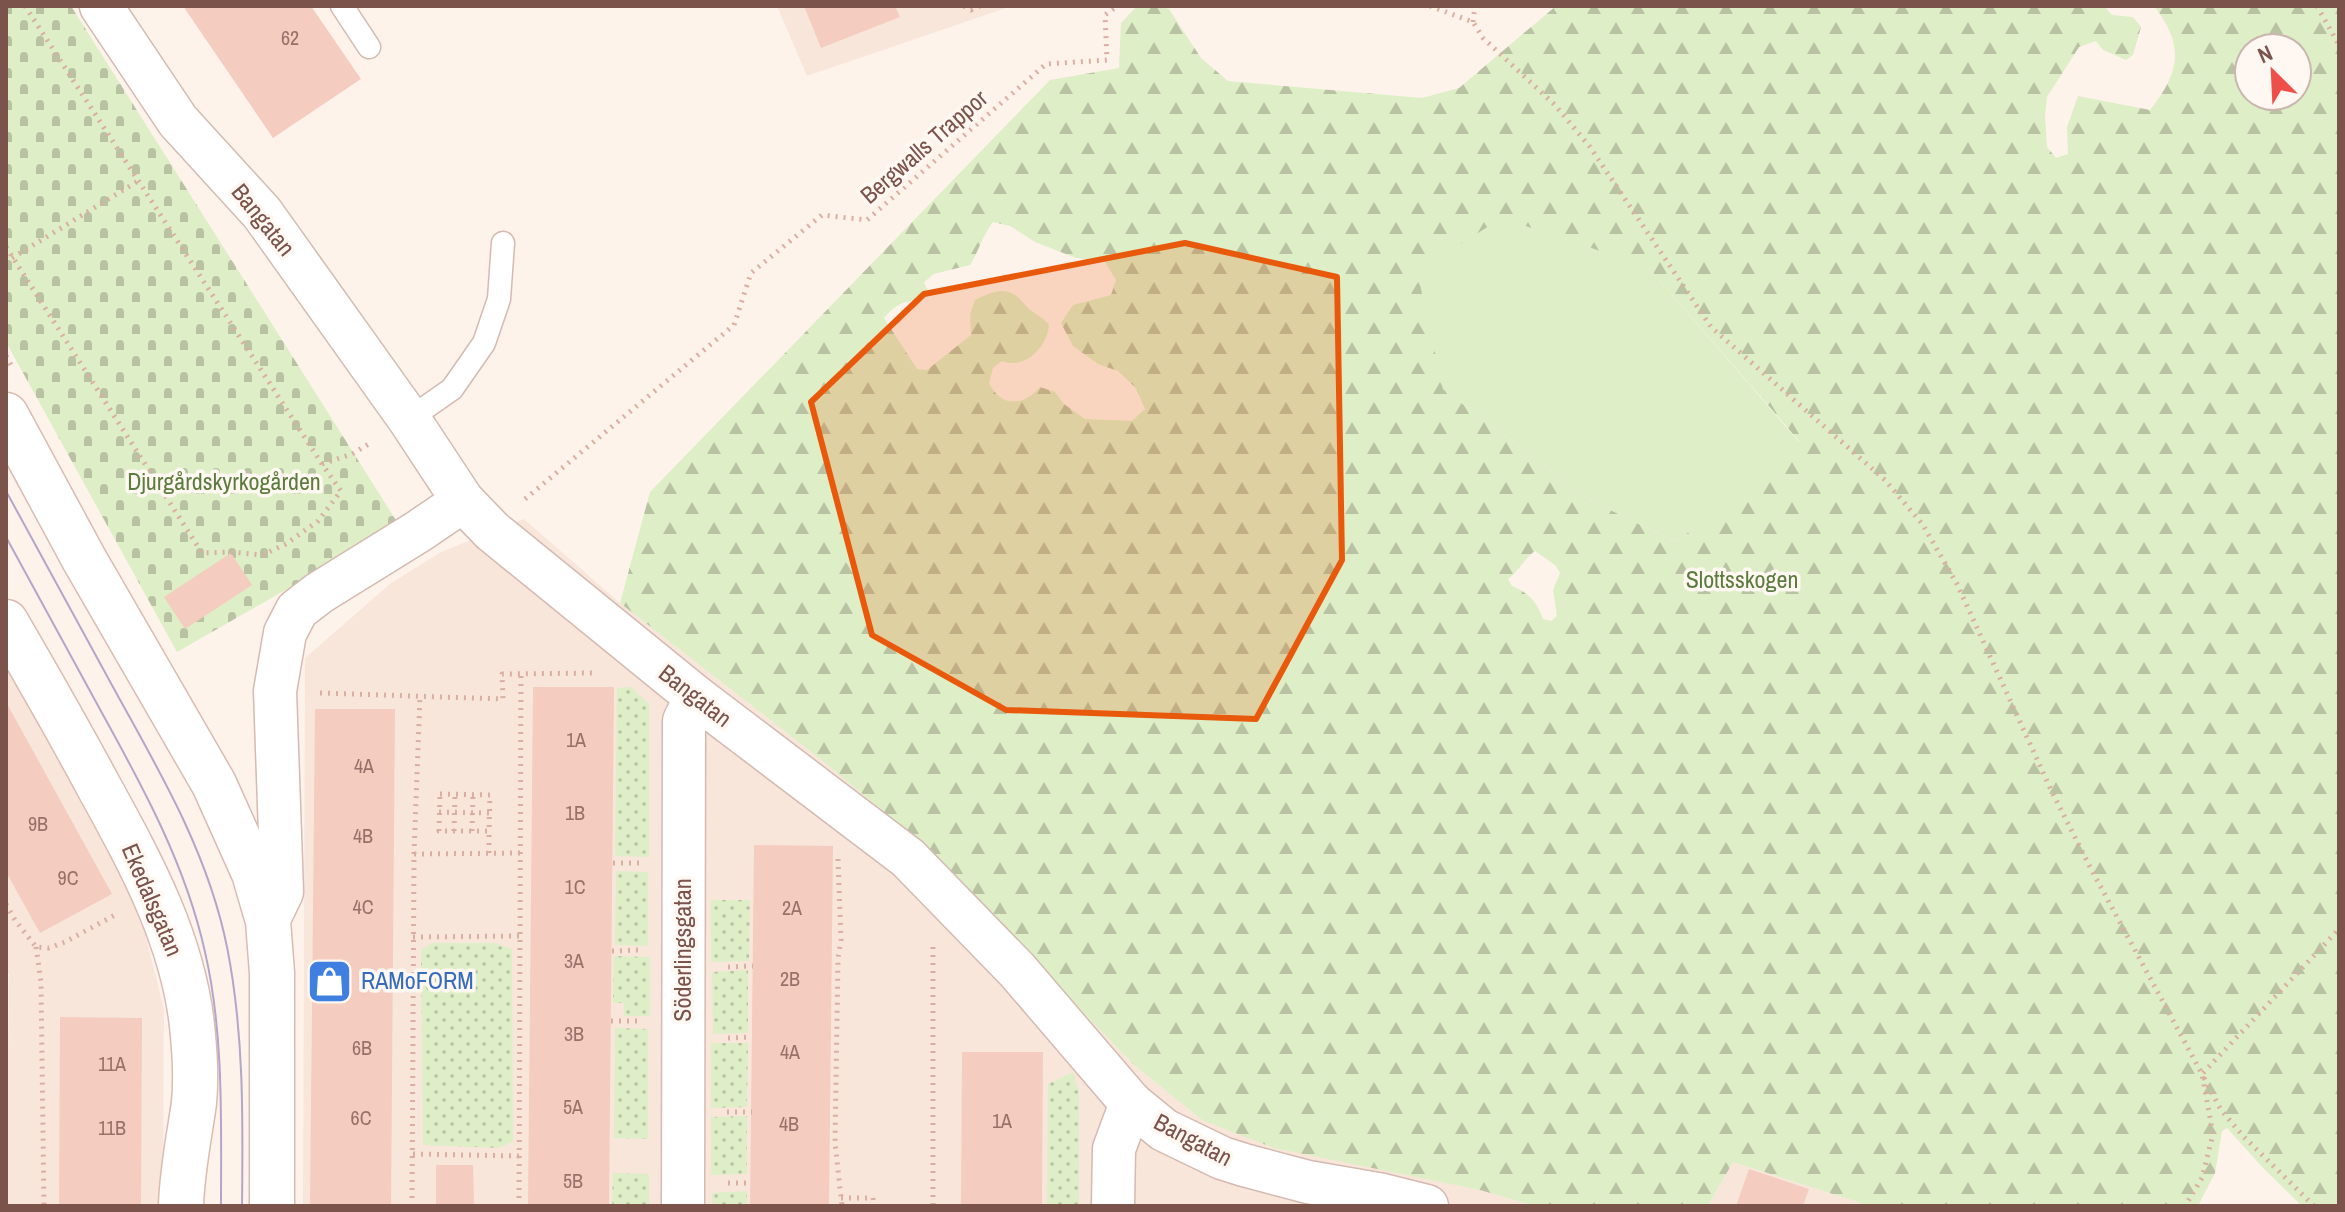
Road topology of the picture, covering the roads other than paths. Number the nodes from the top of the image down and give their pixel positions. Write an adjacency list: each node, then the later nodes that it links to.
1 (101, 6): 6 (street, Bangatan)
2 (342, 6): 3 (lane)
3 (369, 47)
4 (503, 243): 6 (lane)
5 (6, 415): 10 (street)
6 (409, 419): 7 (street, Bangatan)
7 (463, 501): 9 (street, Bangatan); 10 (street)
8 (6, 622): 12 (street, Ekedalsgatan)
9 (696, 697): 11 (street, Bangatan); 14 (street, Söderlingsgatan)
10 (268, 921): 13 (street)
11 (1131, 1103): 15 (street); 16 (street, Bangatan)
12 (181, 1206)
13 (272, 1206)
14 (683, 1206)
15 (1113, 1206)
16 (1427, 1206)

